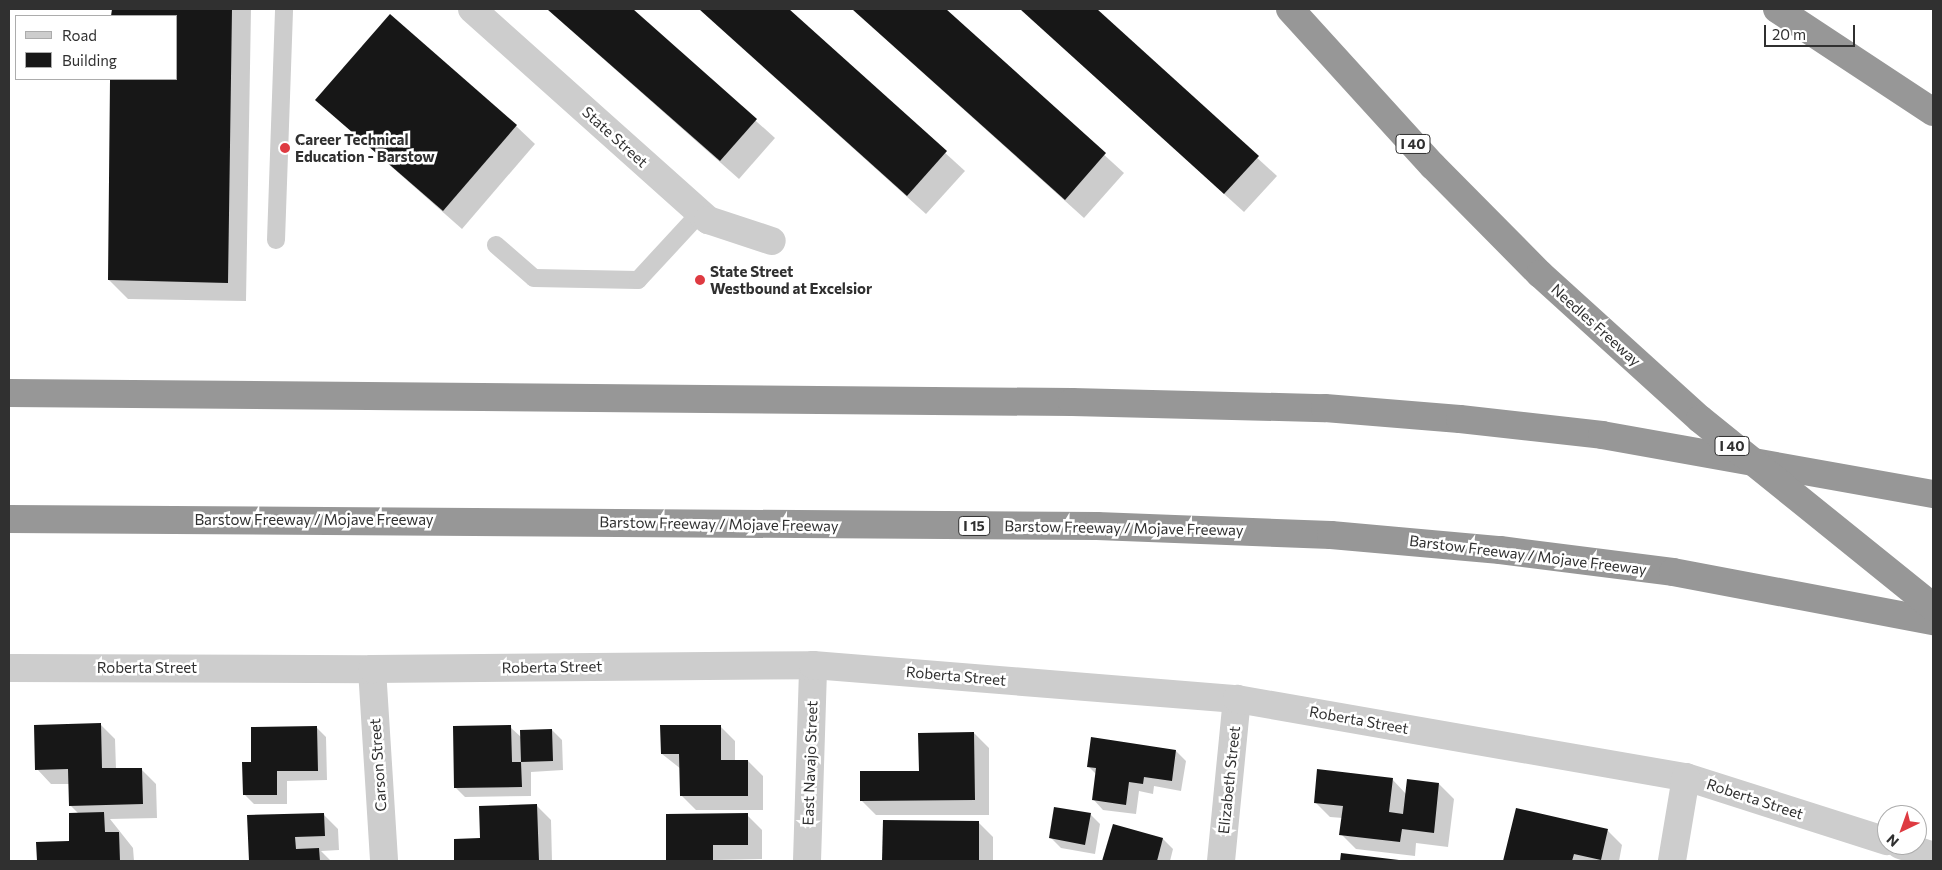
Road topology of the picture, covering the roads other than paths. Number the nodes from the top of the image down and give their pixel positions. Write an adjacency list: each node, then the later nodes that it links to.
1 (284, 9): 7 (lane)
2 (472, 9): 6 (street, State Street)
3 (1290, 9): 13 (highway, Needles Freeway / I 40, bridge)
4 (1777, 9): 5 (highway)
5 (1933, 112)
6 (700, 213): 8 (street, State Street); 9 (lane)
7 (276, 240)
8 (772, 241)
9 (496, 245)
10 (9, 393): 11 (highway)
11 (1933, 494)
12 (9, 519): 14 (highway, Barstow Freeway / Mojave Freeway / I 15)
13 (1933, 607)
14 (1933, 621)
15 (813, 665): 17 (street, Roberta Street); 18 (street, Roberta Street); 22 (street, East Navajo Street)
16 (9, 668): 17 (street, Roberta Street)
17 (372, 669): 21 (street, Carson Street)
18 (1237, 698): 19 (street, Roberta Street); 23 (street, Elizabeth Street)
19 (1686, 777): 20 (street, Roberta Street); 24 (street)
20 (1877, 838)
21 (384, 861)
22 (807, 861)
23 (1221, 861)
24 (1672, 861)

